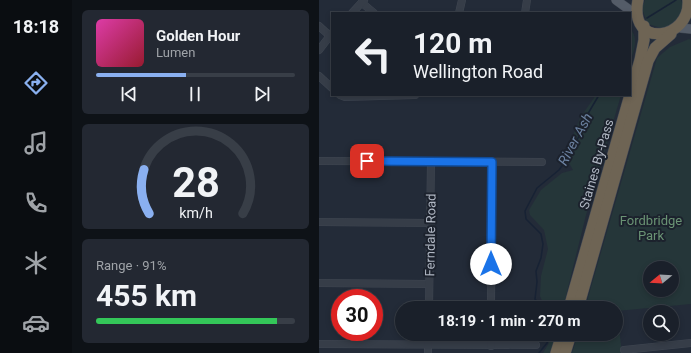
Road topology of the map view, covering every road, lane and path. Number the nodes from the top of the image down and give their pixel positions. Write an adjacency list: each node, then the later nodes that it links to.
1 (462, 0): 9 (street)
2 (527, 0): 10 (street)
3 (617, 0): 11 (main road)
4 (638, 0): 11 (highway)
5 (363, 1): 7 (street); 8 (street)
6 (690, 3): 14 (highway)
7 (353, 12)
8 (373, 12)
9 (459, 12)
10 (525, 12)
11 (638, 16): 13 (highway)
12 (319, 26): 15 (street)
13 (644, 26): 16 (highway); 20 (highway, Staines By-Pass)
14 (686, 28): 16 (highway, Staines By-Pass)
15 (331, 34): 17 (street)
16 (671, 34): 35 (highway, Staines By-Pass)
17 (319, 50)
18 (319, 76): 19 (street)
19 (331, 87)
20 (631, 91)
21 (342, 96): 22 (street)
22 (380, 96)
23 (630, 96): 34 (highway, Staines By-Pass)
24 (319, 161): 25 (street)
25 (431, 161): 26 (street); 29 (street, Ferndale Road)
26 (492, 162): 27 (street); 33 (street)
27 (542, 162)
28 (319, 222): 29 (street)
29 (431, 223): 31 (street, Ferndale Road)
30 (319, 283): 31 (street)
31 (429, 284): 32 (street, Ferndale Road)
32 (429, 301)
33 (491, 301)
34 (571, 301)
35 (580, 301)
36 (428, 341): 42 (street)
37 (491, 341): 44 (street)
38 (560, 341): 47 (highway)
39 (569, 341): 48 (highway)
40 (319, 344): 42 (street)
41 (691, 344): 45 (street)
42 (428, 345): 44 (street); 46 (street)
43 (536, 345): 44 (street)
44 (491, 346)
45 (624, 350)
46 (428, 353)
47 (556, 353)
48 (565, 353)

